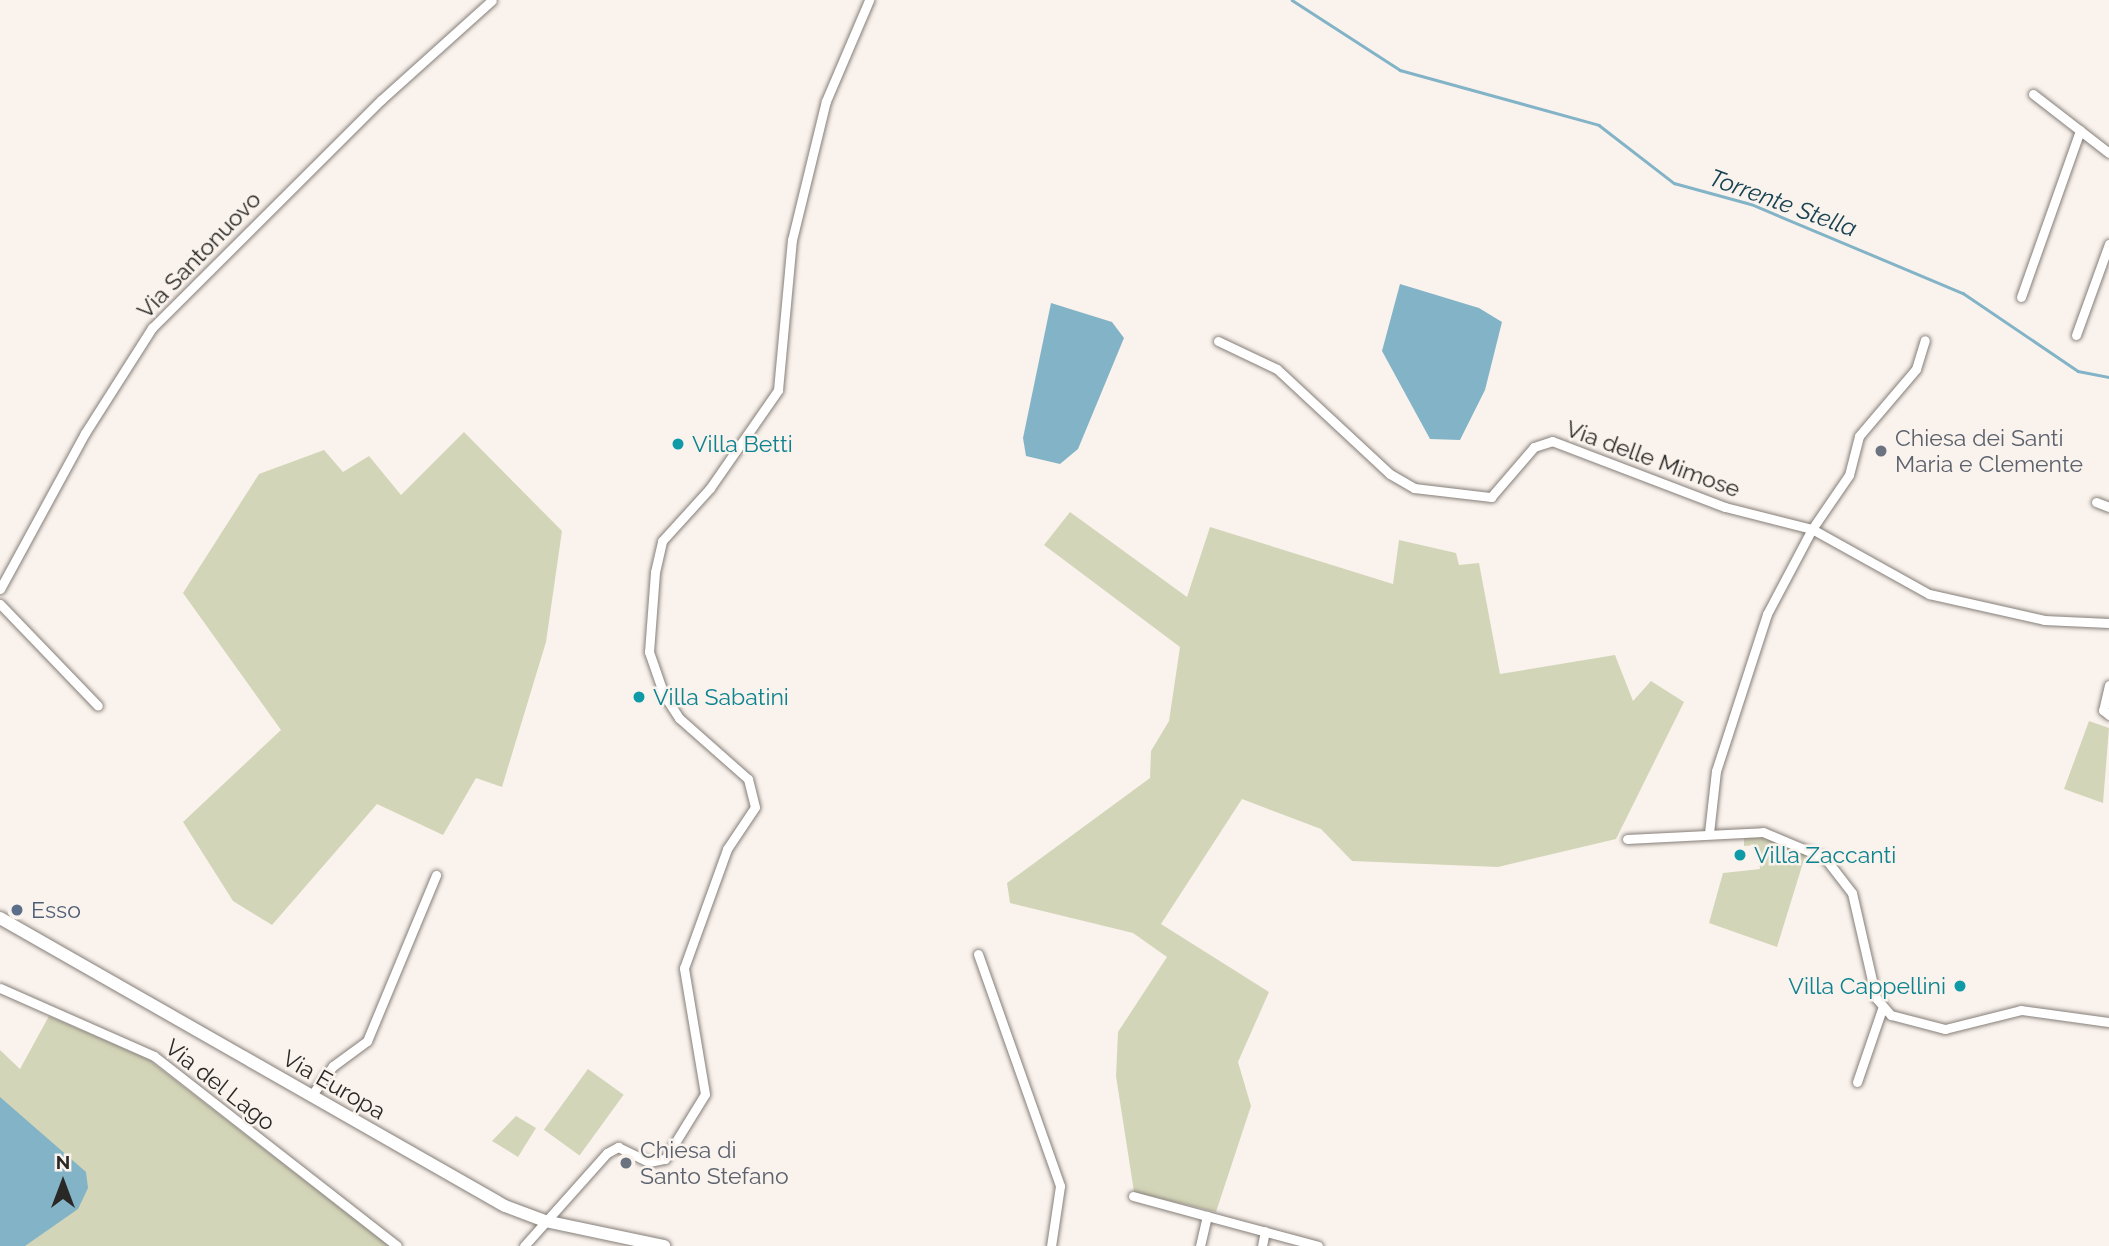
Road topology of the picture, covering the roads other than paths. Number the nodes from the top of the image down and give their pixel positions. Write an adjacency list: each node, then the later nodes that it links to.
1 (492, 0): 14 (street, Via Santonuovo)
2 (869, 0): 32 (street)
3 (2033, 94): 4 (street)
4 (2080, 130): 5 (street); 7 (street)
5 (2109, 153)
6 (2109, 244): 8 (street)
7 (2021, 297)
8 (2076, 335)
9 (1925, 340): 13 (street)
10 (1219, 341): 13 (street, Via delle Mimose)
11 (2096, 502): 12 (street)
12 (2109, 508)
13 (1812, 529): 16 (street); 20 (street)
14 (0, 589)
15 (0, 604): 18 (street)
16 (2109, 623)
17 (2109, 685): 19 (street)
18 (98, 706)
19 (2109, 715)
20 (1709, 833): 21 (street); 26 (street)
21 (1627, 839)
22 (436, 875): 29 (street)
23 (0, 918): 29 (main road, Via Europa)
24 (978, 954): 37 (street)
25 (0, 988): 35 (street, Via del Lago)
26 (1882, 1009): 27 (street); 28 (street)
27 (2109, 1022)
28 (1857, 1082)
29 (311, 1096): 32 (main road, Via Europa)
30 (1133, 1196): 31 (street)
31 (1207, 1216): 33 (street); 38 (street)
32 (545, 1221): 34 (main road, Via Europa); 36 (street)
33 (1265, 1231): 39 (street); 40 (street)
34 (656, 1245)
35 (397, 1246)
36 (524, 1246)
37 (1051, 1246)
38 (1200, 1246)
39 (1262, 1246)
40 (1318, 1246)

